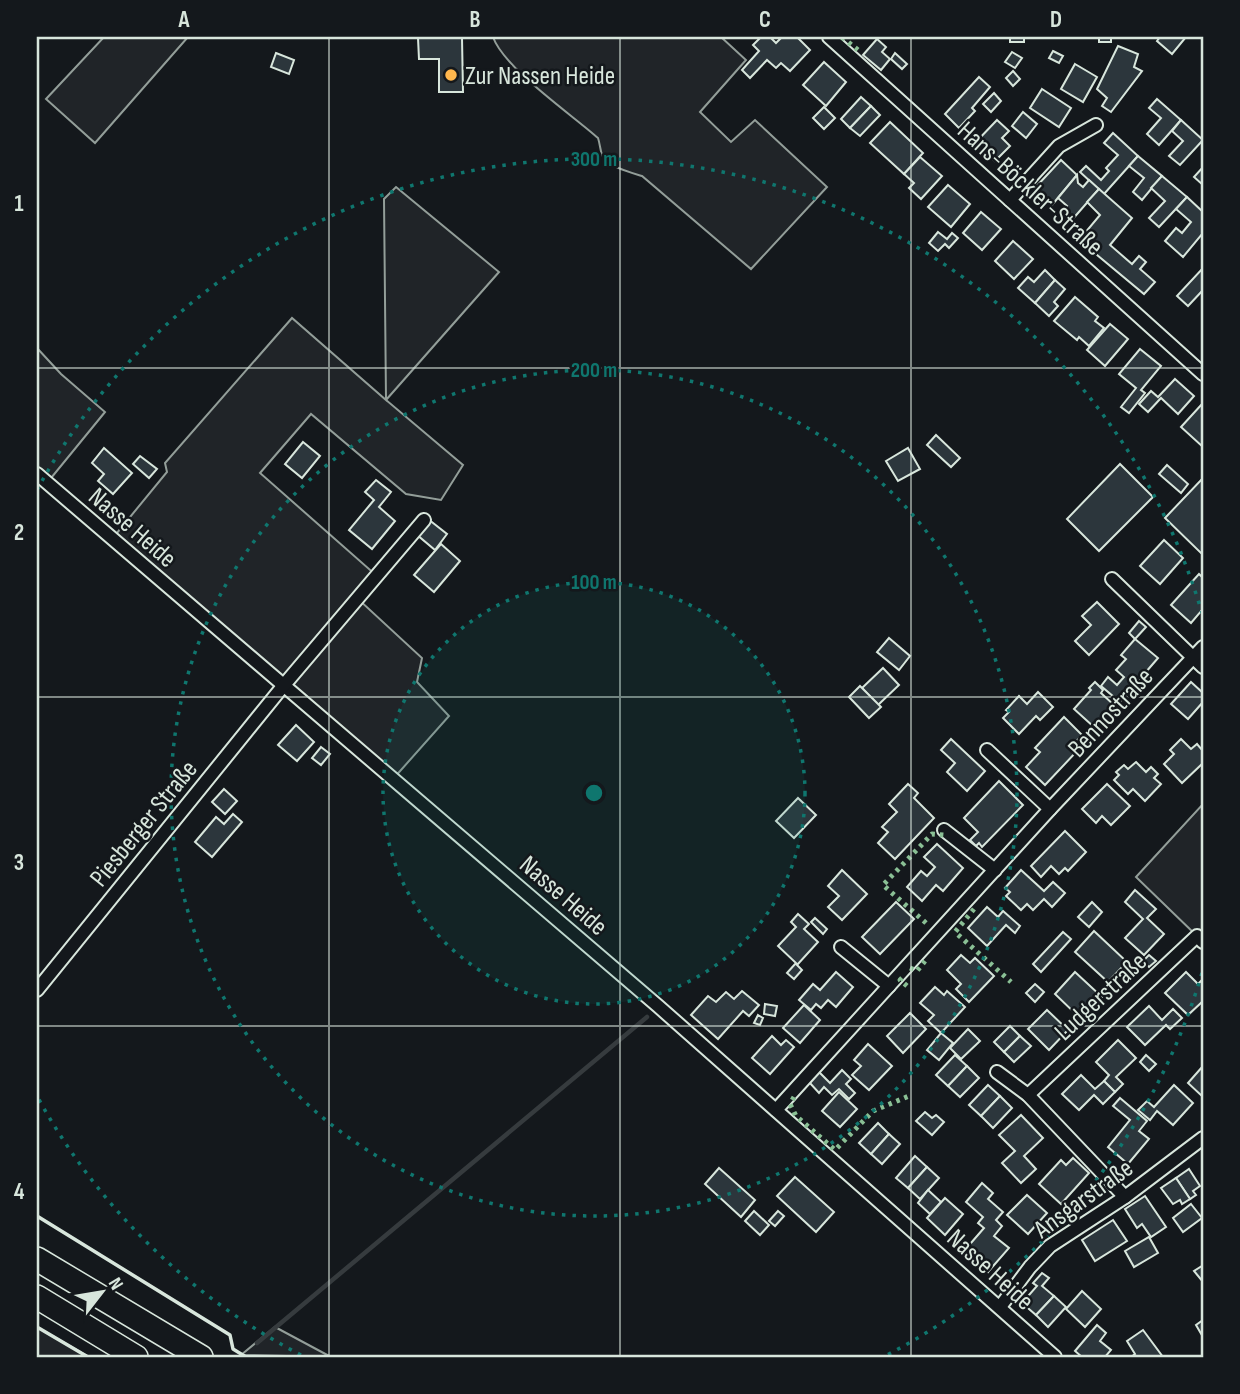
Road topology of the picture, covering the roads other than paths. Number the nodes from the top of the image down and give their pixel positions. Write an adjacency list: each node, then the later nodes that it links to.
1 (829, 37): 3 (street, Hans-Böckler-Straße)
2 (1096, 125): 3 (street)
3 (1010, 200): 4 (street, Hans-Böckler-Straße)
4 (1203, 374)
5 (37, 474): 10 (street, Nasse Heide)
6 (424, 520): 10 (street, Piesberger Straße)
7 (1112, 579): 9 (street)
8 (1203, 647): 9 (street, Bennostraße)
9 (1198, 662): 12 (street, Bennostraße)
10 (284, 685): 18 (street, Piesberger Straße); 21 (street, Nasse Heide)
11 (987, 750): 12 (street)
12 (1050, 809): 14 (street, Bennostraße)
13 (944, 830): 14 (street)
14 (995, 870): 17 (street, Bennostraße)
15 (1203, 942): 20 (street, Ludgerstraße)
16 (841, 947): 17 (street)
17 (889, 986): 21 (street, Bennostraße)
18 (37, 990)
19 (997, 1072): 20 (street)
20 (1028, 1095): 23 (street)
21 (776, 1110): 26 (street, Nasse Heide)
22 (1203, 1138): 23 (street, Ansgarstraße)
23 (1125, 1198): 26 (street, Ansgarstraße)
24 (37, 1259): 28 (highway)
25 (37, 1297): 27 (highway)
26 (1000, 1307): 29 (street, Nasse Heide)
27 (136, 1357)
28 (201, 1357)
29 (1055, 1357)

